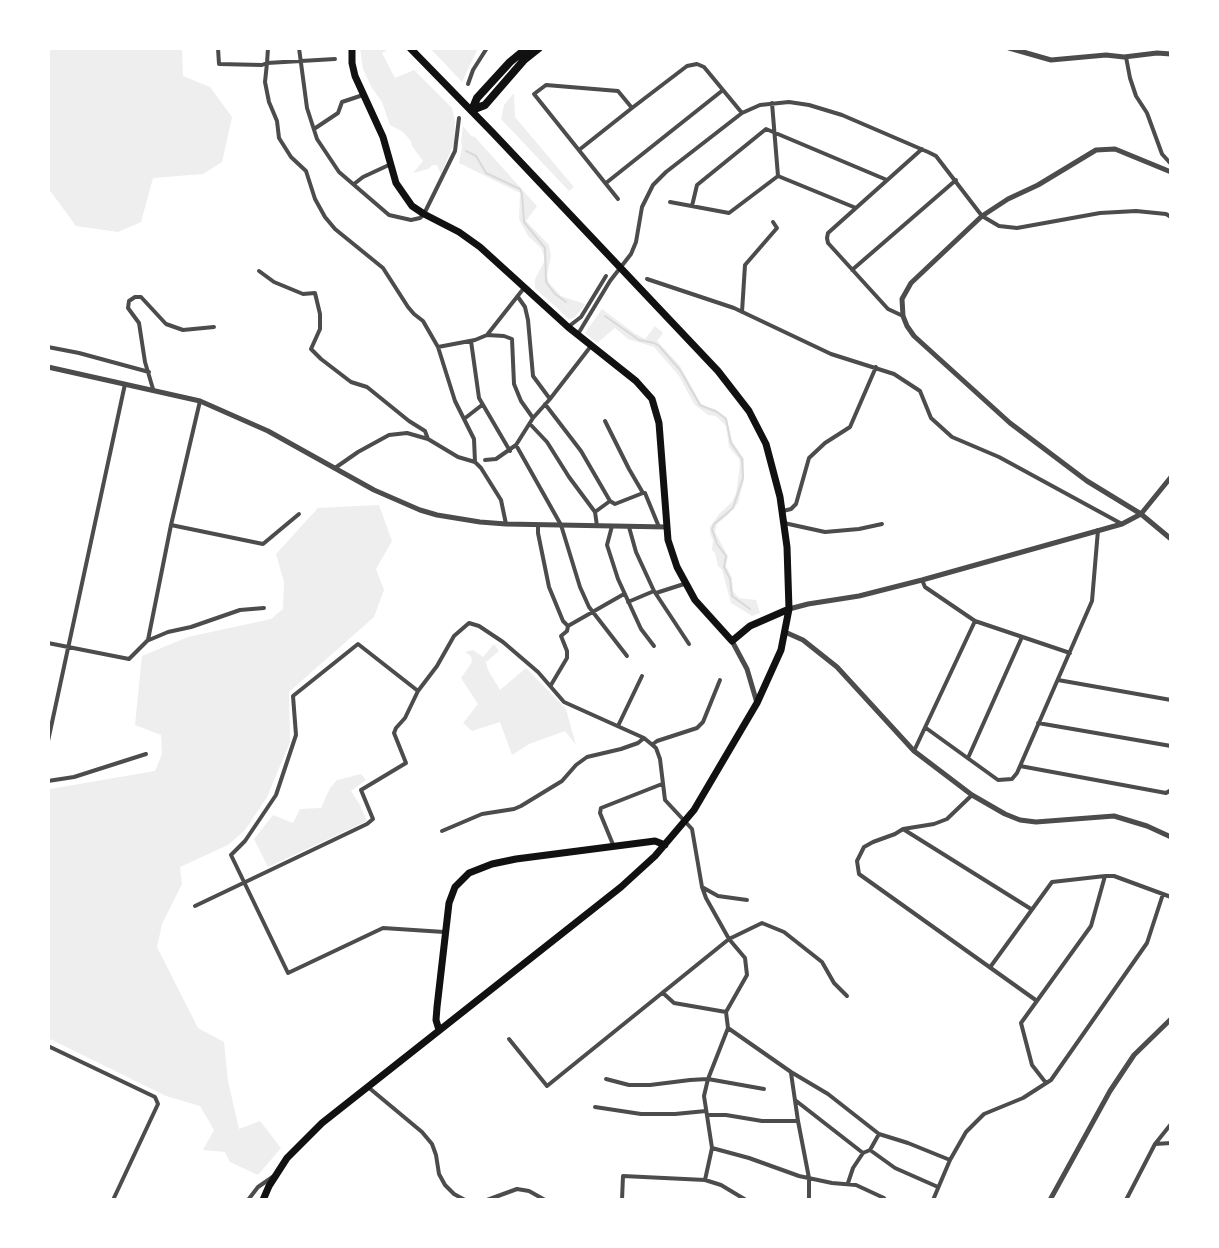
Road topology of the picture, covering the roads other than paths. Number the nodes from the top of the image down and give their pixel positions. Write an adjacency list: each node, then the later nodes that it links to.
1 (218, 48): 14 (street)
2 (268, 48): 14 (street)
3 (299, 48): 15 (street)
4 (352, 48): 18 (main road)
5 (410, 48): 21 (main road)
6 (487, 48): 16 (street)
7 (526, 48): 21 (highway)
8 (539, 48): 21 (highway)
9 (1009, 48): 10 (street)
10 (1037, 51): 12 (street)
11 (1171, 54): 12 (street)
12 (1126, 57): 29 (street)
13 (335, 59): 15 (street)
14 (267, 63): 15 (street); 60 (street)
15 (300, 63): 24 (street)
16 (468, 84)
17 (723, 90): 20 (street); 22 (street); 34 (street)
18 (364, 95): 24 (street); 28 (main road)
19 (772, 103): 22 (street); 25 (street); 26 (street)
20 (632, 108): 27 (street); 27 (street)
21 (472, 110): 44 (main road)
22 (742, 113): 44 (street)
23 (459, 118): 40 (street)
24 (314, 129): 35 (street)
25 (774, 132): 31 (street); 32 (street); 38 (street)
26 (922, 149): 32 (street); 33 (street)
27 (579, 150): 34 (street)
28 (391, 164): 35 (street); 40 (main road)
29 (1171, 164)
30 (1171, 172): 41 (street)
31 (778, 176): 38 (street); 39 (street)
32 (887, 180): 39 (street)
33 (956, 180): 41 (street); 46 (street)
34 (606, 183): 36 (street)
35 (354, 184): 40 (street)
36 (618, 199)
37 (670, 202): 38 (street)
38 (692, 206)
39 (856, 208): 46 (street)
40 (424, 214): 49 (main road)
41 (982, 216): 42 (street); 52 (street)
42 (1171, 217)
43 (773, 222): 51 (street)
44 (621, 269): 55 (street); 83 (main road)
45 (259, 271): 74 (street)
46 (852, 271): 52 (street)
47 (606, 276): 54 (street)
48 (647, 279): 51 (street)
49 (524, 288): 50 (street); 54 (main road)
50 (518, 297): 56 (street); 66 (street)
51 (742, 312): 62 (street)
52 (903, 316): 86 (street)
53 (214, 327): 63 (street)
54 (568, 327): 55 (main road)
55 (578, 334): 58 (main road)
56 (487, 335): 57 (street); 70 (street)
57 (471, 341): 60 (street); 69 (street)
58 (591, 345): 66 (street); 97 (main road)
59 (48, 347): 63 (street)
60 (438, 347): 71 (street)
61 (48, 367): 64 (street)
62 (876, 367): 83 (street); 90 (street)
63 (149, 372): 65 (street)
64 (125, 383): 65 (street); 117 (street)
65 (153, 389): 67 (street)
66 (550, 399): 68 (street)
67 (200, 401): 79 (street); 91 (street)
68 (545, 404): 70 (street); 82 (street)
69 (482, 405): 71 (street); 76 (street)
70 (533, 418): 73 (street)
71 (464, 419): 78 (street)
72 (605, 421): 81 (street)
73 (530, 424): 75 (street); 84 (street)
74 (428, 439): 78 (street); 79 (street)
75 (516, 445): 76 (street); 93 (street)
76 (510, 451): 77 (street)
77 (485, 460)
78 (475, 462): 88 (street)
79 (335, 468): 88 (street)
80 (1171, 477): 86 (street)
81 (643, 493): 82 (street); 97 (street)
82 (610, 501): 84 (street)
83 (783, 511): 87 (main road)
84 (595, 512): 94 (street)
85 (299, 514): 91 (street)
86 (1141, 514): 90 (street); 99 (street)
87 (784, 523): 89 (street); 106 (main road)
88 (506, 524): 92 (street)
89 (882, 524)
90 (1122, 524): 98 (street)
91 (171, 525): 112 (street)
92 (538, 525): 93 (street); 109 (street)
93 (561, 525): 94 (street); 107 (street)
94 (597, 526): 95 (street)
95 (612, 526): 96 (street); 103 (street)
96 (629, 527): 97 (street); 102 (street)
97 (663, 527): 101 (main road)
98 (1098, 530): 100 (street); 118 (street)
99 (1171, 539)
100 (922, 580): 106 (street); 108 (street)
101 (684, 584): 102 (street); 113 (main road)
102 (655, 592): 104 (street); 115 (street)
103 (624, 594): 104 (street); 107 (street)
104 (628, 602): 116 (street)
105 (264, 608): 112 (street)
106 (789, 609): 110 (main road); 113 (main road)
107 (592, 613): 109 (street); 119 (street)
108 (975, 621): 111 (street); 129 (street)
109 (568, 626): 123 (street)
110 (785, 632): 126 (main road); 134 (street)
111 (1022, 637): 118 (street); 136 (street)
112 (148, 640): 117 (street)
113 (732, 641): 126 (street)
114 (48, 643): 117 (street)
115 (689, 644)
116 (654, 646)
117 (68, 647): 131 (street)
118 (1070, 653): 122 (street)
119 (627, 656)
120 (642, 675): 128 (street)
121 (720, 680): 132 (street)
122 (1059, 680): 125 (street); 127 (street)
123 (551, 685): 124 (street); 128 (street)
124 (418, 691): 149 (street); 149 (street)
125 (1171, 700)
126 (757, 704): 142 (main road)
127 (1038, 723): 133 (street); 137 (street)
128 (618, 726): 130 (street)
129 (926, 728): 134 (street); 136 (street)
130 (644, 738): 132 (street); 144 (street)
131 (48, 741)
132 (653, 744): 139 (street)
133 (1171, 746)
134 (914, 751): 141 (street)
135 (146, 754): 138 (street)
136 (968, 758): 137 (street)
137 (1020, 766): 140 (street)
138 (48, 782)
139 (662, 784): 142 (street); 147 (street)
140 (1171, 790)
141 (972, 795): 143 (street); 145 (street)
142 (686, 821): 146 (main road); 150 (street)
143 (903, 829): 155 (street); 158 (street)
144 (442, 831)
145 (1171, 837)
146 (665, 845): 147 (main road); 165 (main road)
147 (614, 847): 156 (main road)
148 (1105, 876): 151 (street); 155 (street); 161 (street)
149 (244, 883): 154 (street); 156 (street)
150 (702, 887): 153 (street); 157 (street)
151 (1163, 894): 152 (street); 171 (street)
152 (1171, 897)
153 (747, 900)
154 (195, 906)
155 (1032, 909): 158 (street)
156 (444, 932): 165 (main road)
157 (729, 939): 159 (street); 160 (street); 162 (street)
158 (991, 966): 161 (street)
159 (663, 993): 162 (street); 166 (street)
160 (847, 996)
161 (1037, 1001): 171 (street)
162 (726, 1012): 164 (street)
163 (1171, 1019): 202 (street)
164 (728, 1028): 168 (street); 170 (street)
165 (439, 1029): 172 (main road)
166 (509, 1039)
167 (48, 1046): 192 (street)
168 (791, 1072): 174 (street); 179 (street)
169 (606, 1078): 170 (street)
170 (708, 1079): 173 (street); 176 (street)
171 (1046, 1083): 185 (street)
172 (368, 1087): 186 (main road); 195 (street)
173 (764, 1089)
174 (795, 1100): 177 (street); 184 (street)
175 (595, 1107): 176 (street)
176 (707, 1113): 177 (street); 182 (street)
177 (798, 1121): 187 (street)
178 (1171, 1124): 181 (street)
179 (879, 1134): 183 (street); 185 (street)
180 (1171, 1143): 181 (street)
181 (1155, 1144): 203 (street)
182 (712, 1148): 187 (street); 188 (street)
183 (870, 1150): 184 (street); 190 (street)
184 (863, 1153): 189 (street)
185 (950, 1160): 190 (street)
186 (277, 1173): 193 (street); 194 (main road)
187 (809, 1178): 189 (street); 200 (street)
188 (705, 1180): 198 (street); 199 (street)
189 (848, 1183): 191 (street)
190 (938, 1187): 201 (street)
191 (884, 1198)
192 (113, 1200)
193 (248, 1200)
194 (263, 1200)
195 (465, 1200)
196 (487, 1200): 197 (street)
197 (545, 1200)
198 (622, 1200)
199 (747, 1200)
200 (809, 1200)
201 (933, 1200)
202 (1050, 1200)
203 (1126, 1200)

